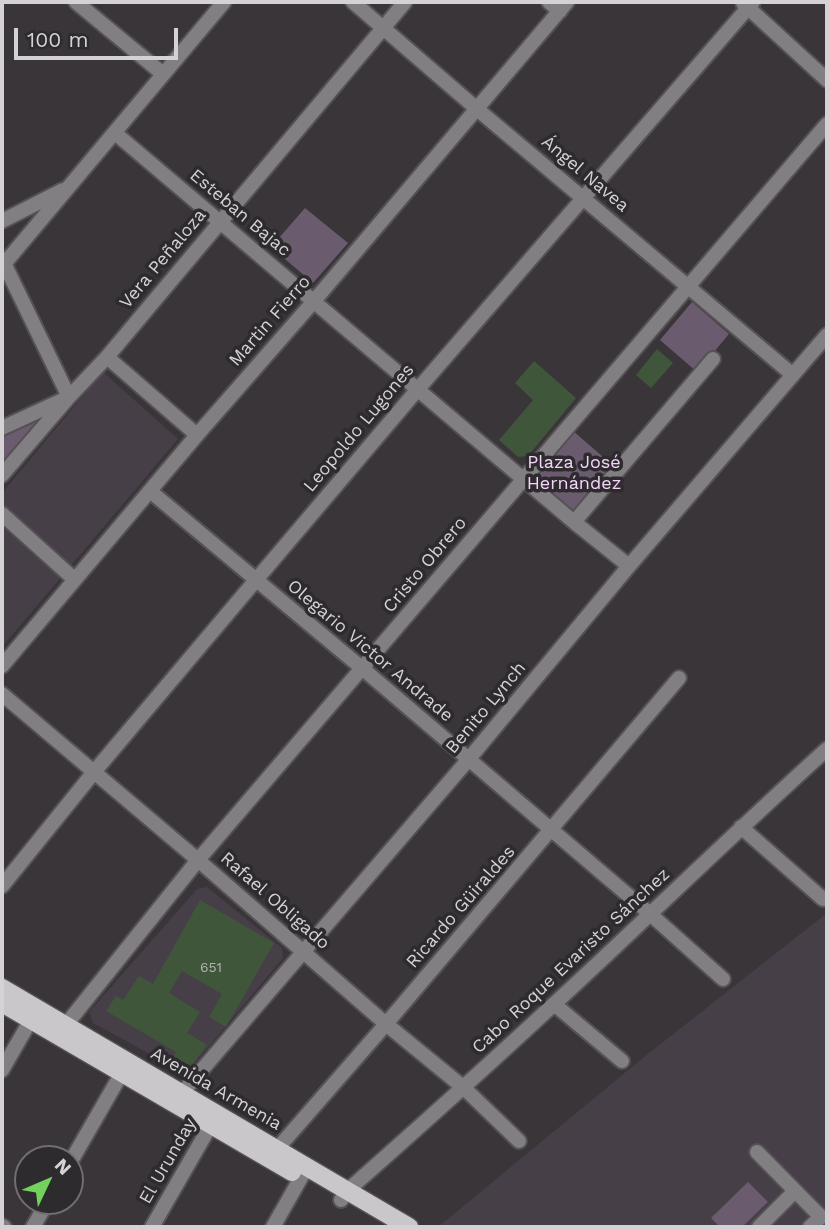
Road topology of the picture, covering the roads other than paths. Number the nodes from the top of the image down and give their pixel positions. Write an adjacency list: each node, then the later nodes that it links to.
1 (76, 2): 8 (street)
2 (224, 2): 8 (street)
3 (353, 2): 7 (street, Ángel Navea)
4 (405, 2): 7 (street, Vera Peñaloza)
5 (747, 4): 9 (street); 14 (street, Leopoldo Lugones)
6 (559, 5): 10 (street, Martin Fierro)
7 (383, 28): 10 (street, Ángel Navea); 16 (street, Vera Peñaloza)
8 (163, 74): 12 (street)
9 (827, 80)
10 (477, 109): 14 (street, Ángel Navea); 19 (street, Martin Fierro)
11 (827, 124): 18 (street, Cristo Obrero)
12 (115, 133): 13 (street); 16 (street, Esteban Bajac)
13 (69, 186): 15 (street); 17 (street)
14 (584, 197): 18 (street, Ángel Navea); 24 (street, Leopoldo Lugones)
15 (2, 221)
16 (219, 222): 19 (street, Esteban Bajac); 21 (street, Vera Peñaloza)
17 (3, 261): 25 (street)
18 (688, 286): 23 (street, Ángel Navea); 29 (street, Cristo Obrero)
19 (314, 301): 24 (street, Esteban Bajac); 27 (street, Martin Fierro)
20 (827, 335): 23 (street, Benito Lynch)
21 (107, 357): 25 (street, Vera Peñaloza); 27 (street)
22 (713, 359): 32 (street)
23 (793, 375): 33 (street, Benito Lynch)
24 (418, 388): 29 (street, Esteban Bajac); 35 (street, Leopoldo Lugones)
25 (69, 397): 26 (street); 28 (street, Vera Peñaloza)
26 (2, 428)
27 (197, 435): 30 (street, Martin Fierro)
28 (2, 475)
29 (524, 478): 32 (street, Esteban Bajac); 37 (street, Cristo Obrero)
30 (150, 491): 34 (street, Martin Fierro); 35 (street, Olegario Victor Andrade)
31 (2, 514): 34 (street)
32 (574, 522): 33 (street, Esteban Bajac)
33 (629, 566): 41 (street, Benito Lynch)
34 (74, 579): 36 (street, Martin Fierro)
35 (256, 580): 37 (street, Olegario Victor Andrade); 42 (street, Leopoldo Lugones)
36 (2, 666)
37 (363, 669): 41 (street, Olegario Victor Andrade); 45 (street, Cristo Obrero)
38 (679, 678): 44 (street, Ricardo Güiraldes)
39 (2, 694): 42 (street, Rafael Obligado)
40 (827, 749): 43 (street, Cabo Roque Evaristo Sánchez)
41 (468, 760): 44 (street, Olegario Victor Andrade); 49 (street, Benito Lynch)
42 (93, 772): 45 (street, Rafael Obligado); 46 (street, Leopoldo Lugones)
43 (741, 827): 47 (street); 48 (street, Cabo Roque Evaristo Sánchez)
44 (551, 831): 48 (street, Olegario Victor Andrade); 55 (street, Ricardo Güiraldes)
45 (198, 860): 49 (street, Rafael Obligado); 56 (street, Cristo Obrero)
46 (2, 886)
47 (824, 899)
48 (649, 913): 50 (street, Olegario Victor Andrade); 53 (street, Cabo Roque Evaristo Sánchez)
49 (304, 952): 55 (street, Rafael Obligado); 61 (street, Benito Lynch)
50 (723, 979)
51 (2, 988): 54 (main road, Avenida Armenia)
52 (2, 1003): 54 (main road, Avenida Armenia)
53 (554, 1004): 57 (street); 60 (street, Cabo Roque Evaristo Sánchez)
54 (34, 1015): 56 (main road, Avenida Armenia); 59 (street)
55 (386, 1024): 60 (street, Rafael Obligado); 66 (street, Ricardo Güiraldes)
56 (63, 1032): 58 (main road, Avenida Armenia)
57 (622, 1061)
58 (125, 1068): 61 (main road, Avenida Armenia); 64 (street)
59 (2, 1070)
60 (464, 1087): 63 (street, Rafael Obligado); 69 (street, Cabo Roque Evaristo Sánchez)
61 (179, 1099): 62 (main road, Avenida Armenia)
62 (214, 1119): 66 (main road, Avenida Armenia); 71 (street, El Urunday)
63 (519, 1141)
64 (80, 1145)
65 (757, 1152): 68 (street)
66 (274, 1154): 67 (main road, Avenida Armenia)
67 (305, 1173): 69 (main road, Avenida Armenia); 72 (street)
68 (795, 1191): 74 (street); 75 (street)
69 (344, 1195): 70 (main road, Avenida Armenia)
70 (387, 1224): 73 (main road, Avenida Armenia)
71 (152, 1227)
72 (273, 1227)
73 (409, 1227)
74 (759, 1227)
75 (810, 1227)

